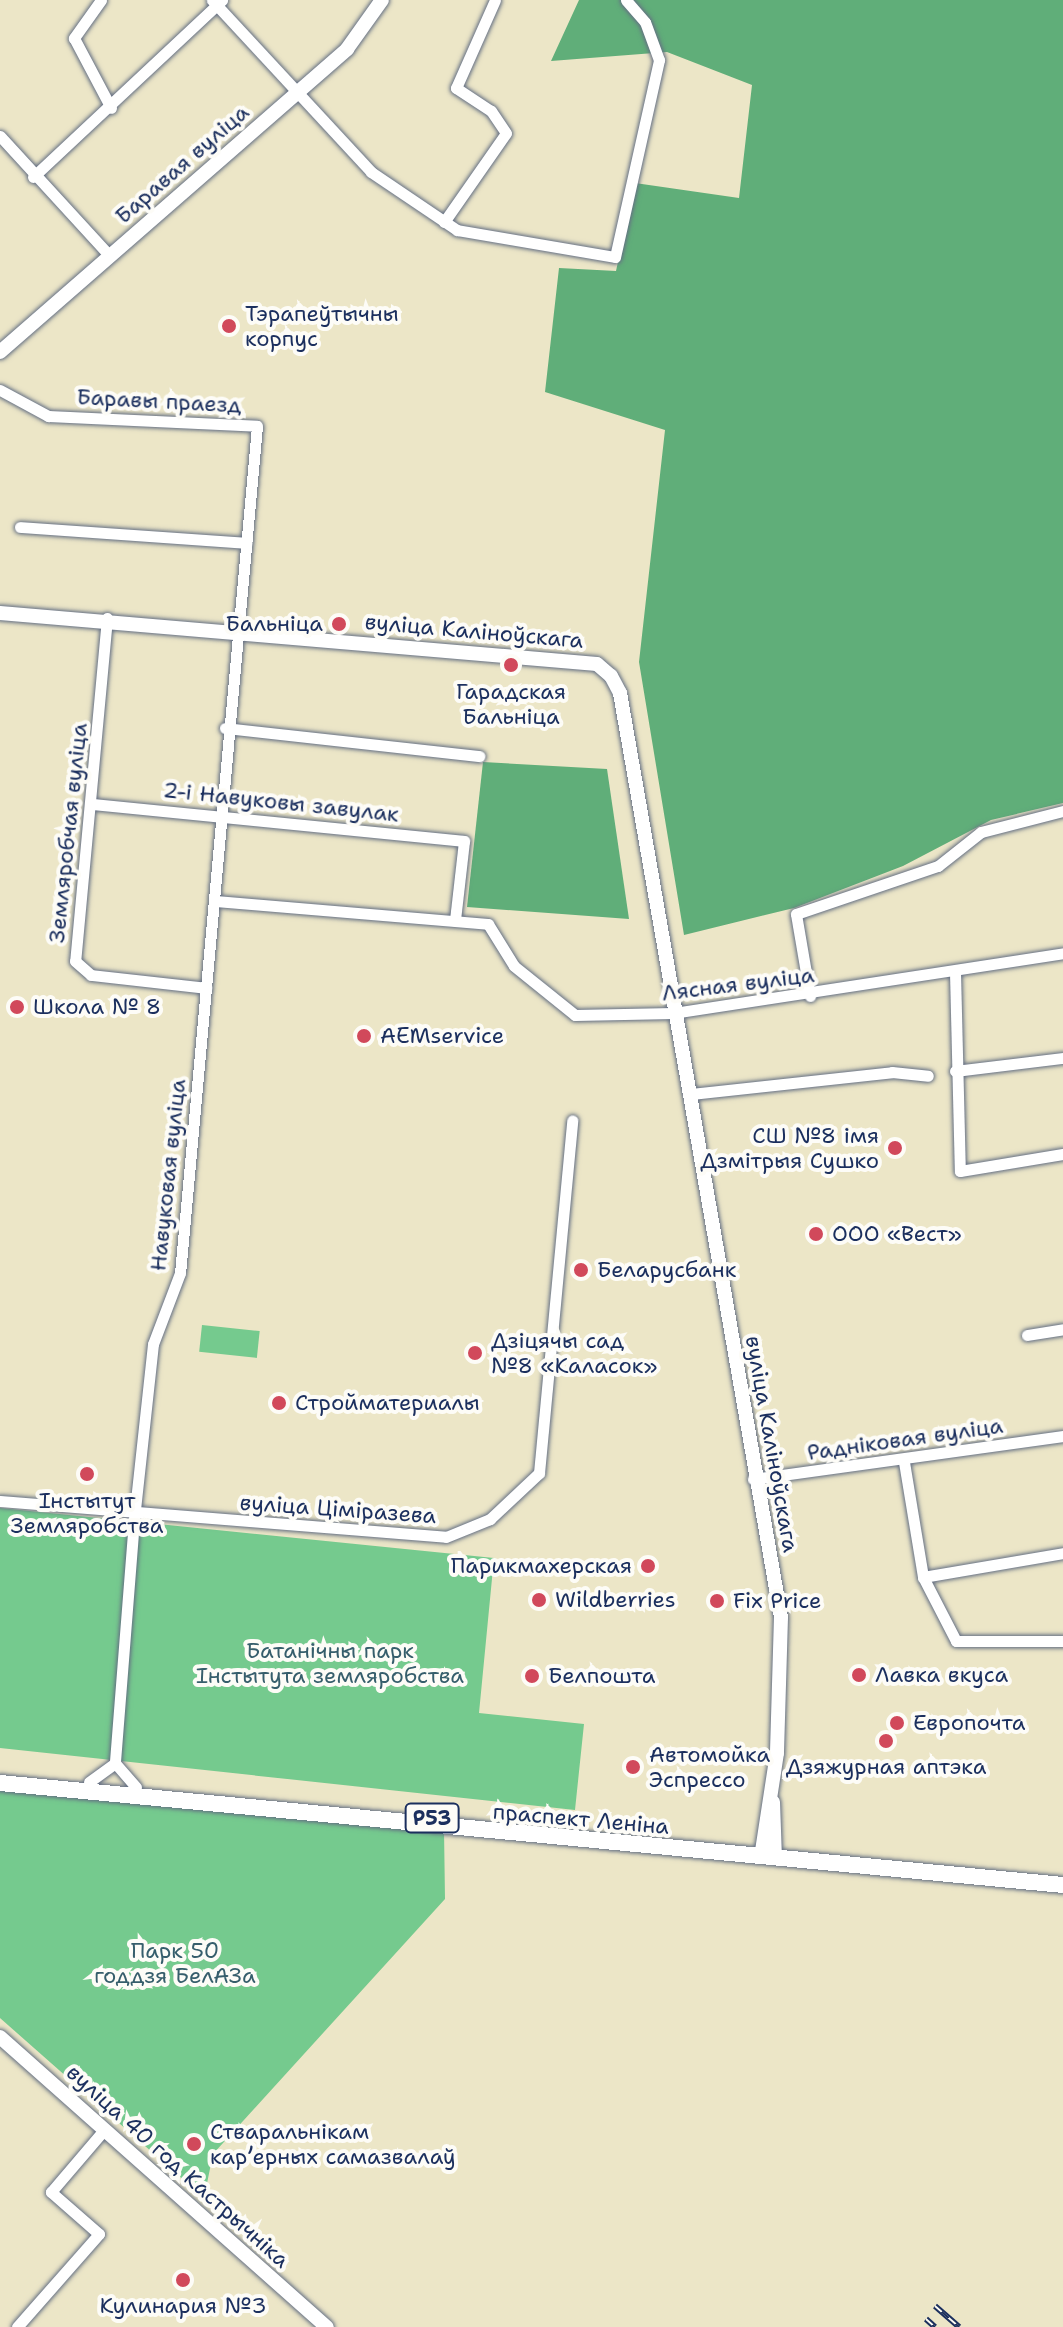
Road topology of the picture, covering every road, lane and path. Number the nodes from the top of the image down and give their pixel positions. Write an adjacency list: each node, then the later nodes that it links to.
1 (101, 0): 7 (street)
2 (382, 0): 6 (street, Баравая вуліца)
3 (495, 0): 10 (street)
4 (626, 0): 10 (street)
5 (217, 2): 6 (street); 7 (street)
6 (297, 92): 10 (street); 11 (street, Баравая вуліца)
7 (111, 108): 9 (street)
8 (0, 136): 9 (street)
9 (33, 177): 11 (street)
10 (444, 222)
11 (110, 256): 12 (street, Баравая вуліца)
12 (0, 352)
13 (0, 390): 15 (street, Баравы праезд)
14 (20, 527): 15 (street)
15 (246, 543): 18 (street, Баравы праезд)
16 (0, 613): 17 (street, вуліца Каліноўскага)
17 (107, 618): 18 (street, вуліца Каліноўскага); 21 (street, Земляробчая вуліца)
18 (237, 635): 19 (street, Навуковая вуліца); 30 (street, вуліца Каліноўскага)
19 (225, 728): 20 (street); 23 (street, Навуковая вуліца)
20 (479, 756)
21 (93, 804): 23 (street, 2-і Навуковы завулак); 28 (street, Земляробчая вуліца)
22 (1063, 811): 29 (street)
23 (220, 816): 24 (street, Навуковая вуліца); 25 (street, 2-і Навуковы завулак)
24 (215, 901): 25 (street); 28 (street, Навуковая вуліца)
25 (455, 920): 30 (street, Лясная вуліца)
26 (1063, 953): 27 (street, Лясная вуліца)
27 (955, 972): 29 (street, Лясная вуліца); 32 (street)
28 (206, 988): 43 (street, Навуковая вуліца)
29 (810, 996): 30 (street, Лясная вуліца)
30 (673, 1013): 34 (street, вуліца Каліноўскага)
31 (1063, 1058): 32 (street)
32 (955, 1071): 36 (street)
33 (928, 1076): 34 (street)
34 (691, 1094): 41 (street, вуліца Каліноўскага)
35 (572, 1121): 43 (street, вуліца Ціміразева)
36 (1063, 1154)
37 (1063, 1329): 38 (street)
38 (1027, 1335)
39 (1063, 1436): 40 (street, Радніковая вуліца)
40 (904, 1462): 41 (street, Радніковая вуліца); 45 (street)
41 (753, 1479): 52 (street, вуліца Каліноўскага)
42 (0, 1501): 43 (street, вуліца Ціміразева)
43 (135, 1514): 47 (street, Навуковая вуліца)
44 (1063, 1553): 45 (street)
45 (923, 1577): 46 (street)
46 (1063, 1641)
47 (115, 1763): 49 (street); 51 (street)
48 (0, 1774): 49 (main road, праспект Леніна / Р53)
49 (89, 1782): 51 (main road, праспект Леніна / Р53)
50 (0, 1783): 52 (main road, праспект Леніна / Р53)
51 (136, 1787): 52 (main road, праспект Леніна / Р53)
52 (769, 1853): 53 (main road, праспект Леніна / Р53); 54 (main road, праспект Леніна / Р53)
53 (1063, 1876)
54 (1063, 1885)
55 (0, 2037): 56 (street, вуліца 40 год Кастрычніка)
56 (104, 2130): 57 (street); 58 (street, вуліца 40 год Кастрычніка)
57 (17, 2327)
58 (327, 2327)

